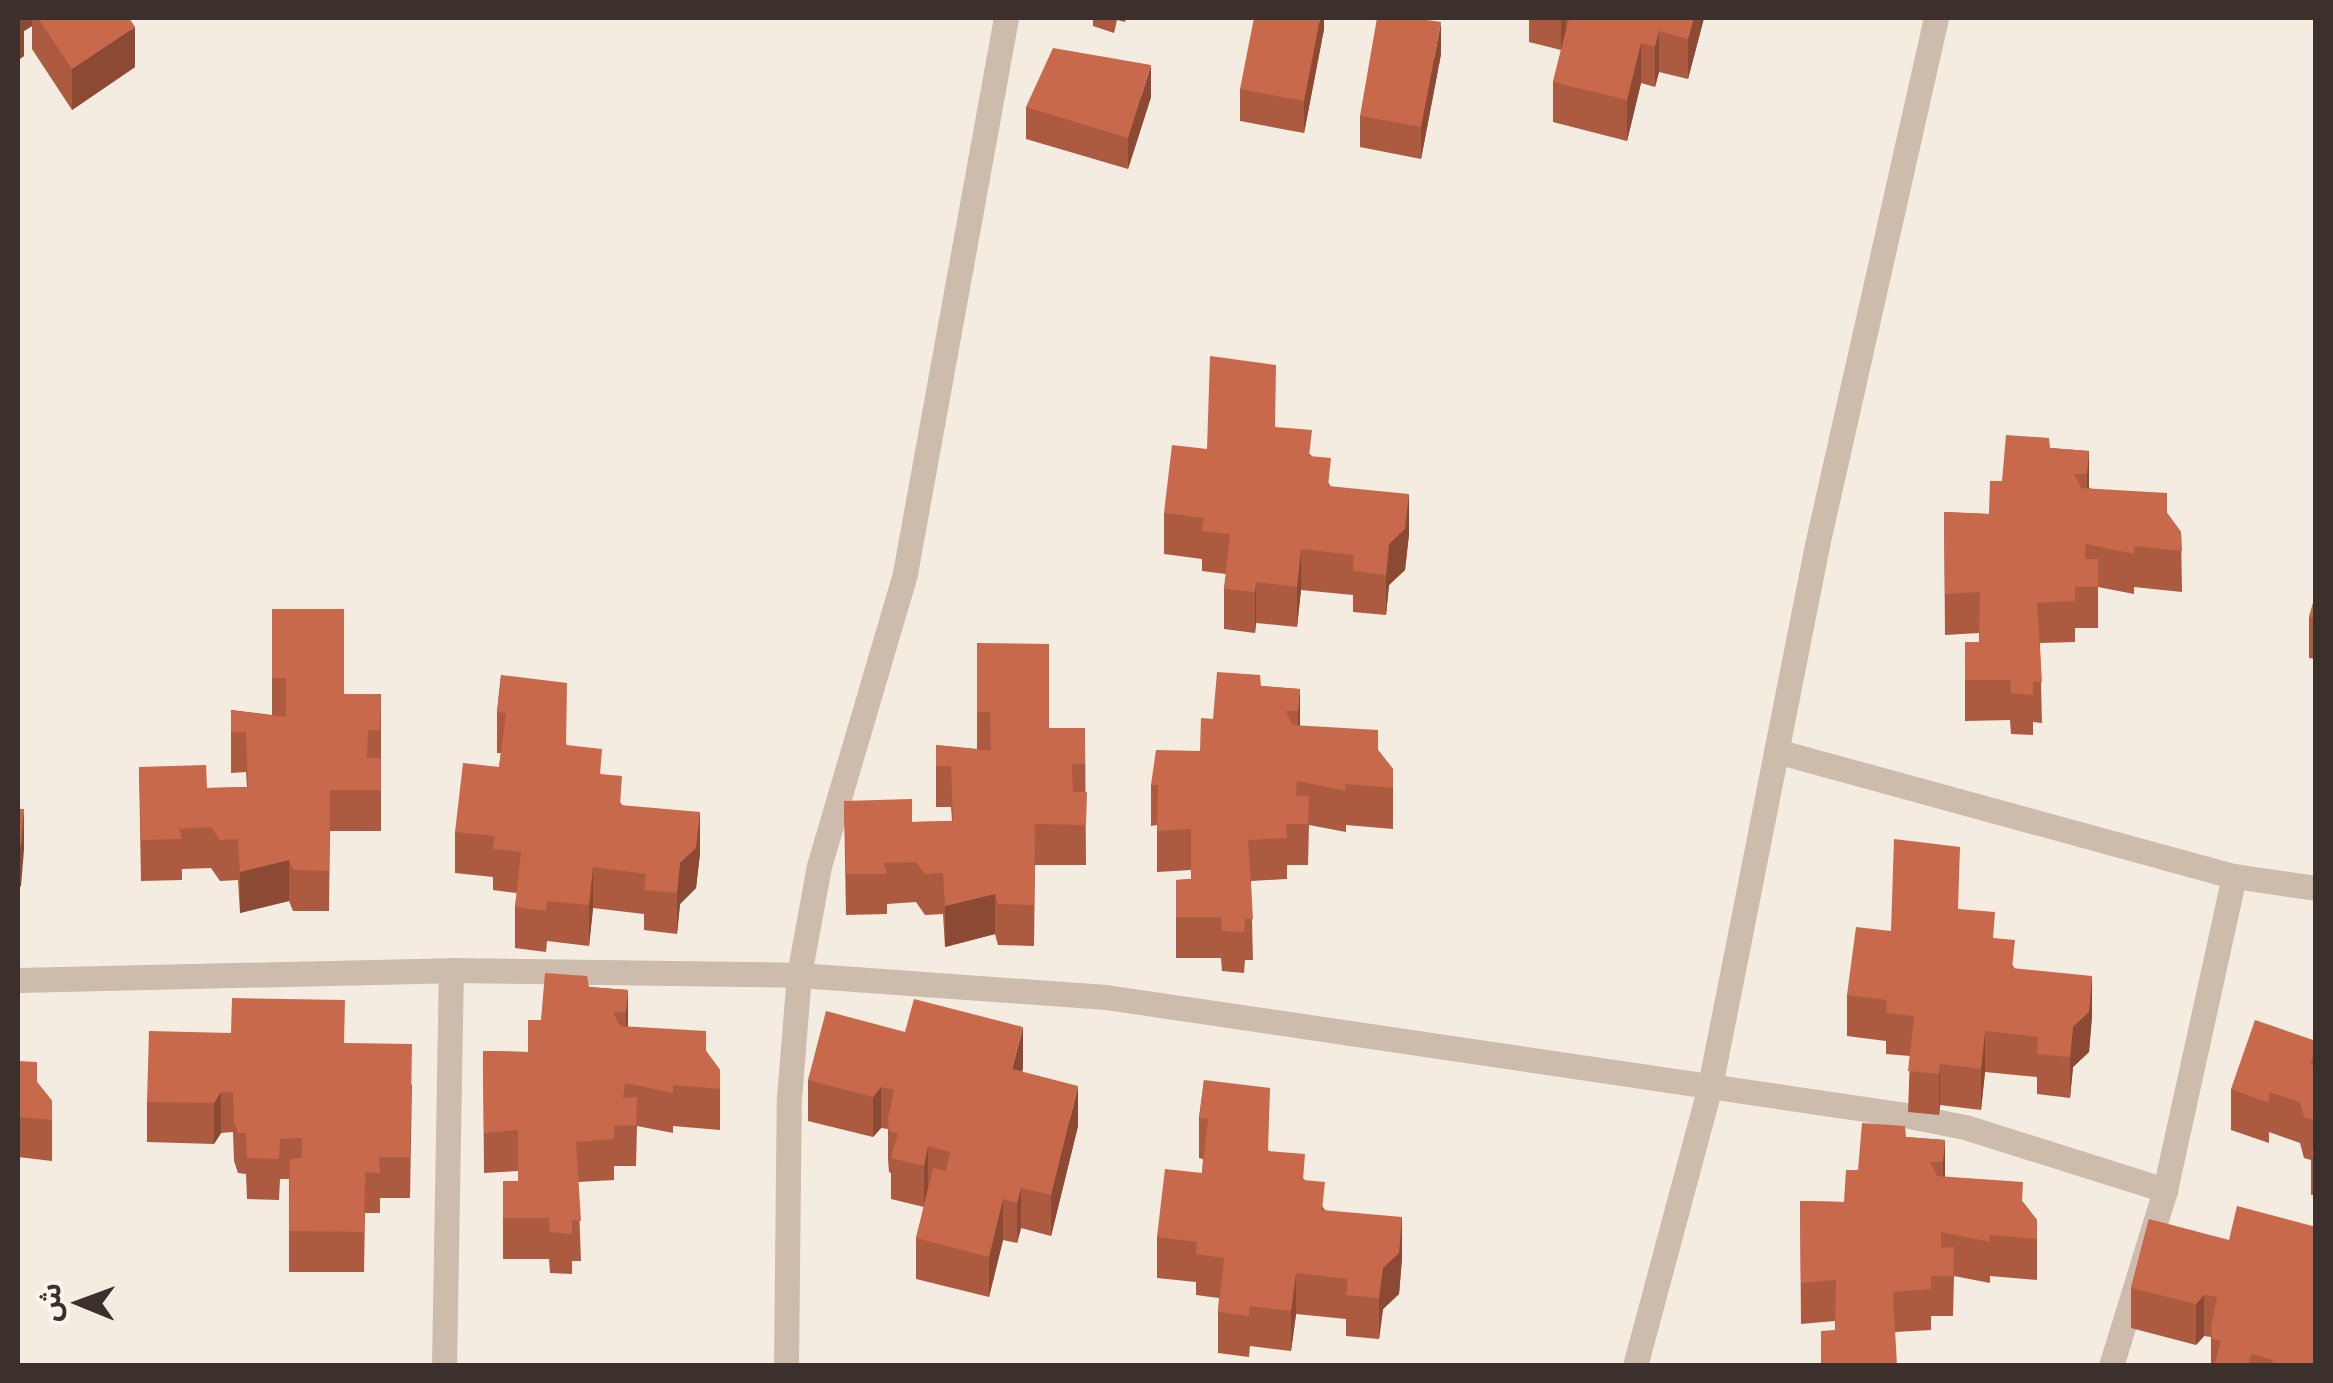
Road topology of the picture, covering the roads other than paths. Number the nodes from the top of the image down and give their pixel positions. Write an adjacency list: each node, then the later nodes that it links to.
1 (1006, 18): 7 (street)
2 (1936, 18): 3 (street)
3 (1776, 752): 4 (street); 9 (street)
4 (2234, 876): 5 (street); 10 (street)
5 (2316, 888)
6 (451, 970): 7 (street); 8 (street); 11 (street)
7 (799, 975): 9 (street); 12 (street)
8 (18, 980)
9 (1710, 1086): 10 (street); 13 (street)
10 (2165, 1190): 14 (street)
11 (444, 1366)
12 (786, 1366)
13 (1636, 1366)
14 (2112, 1366)

